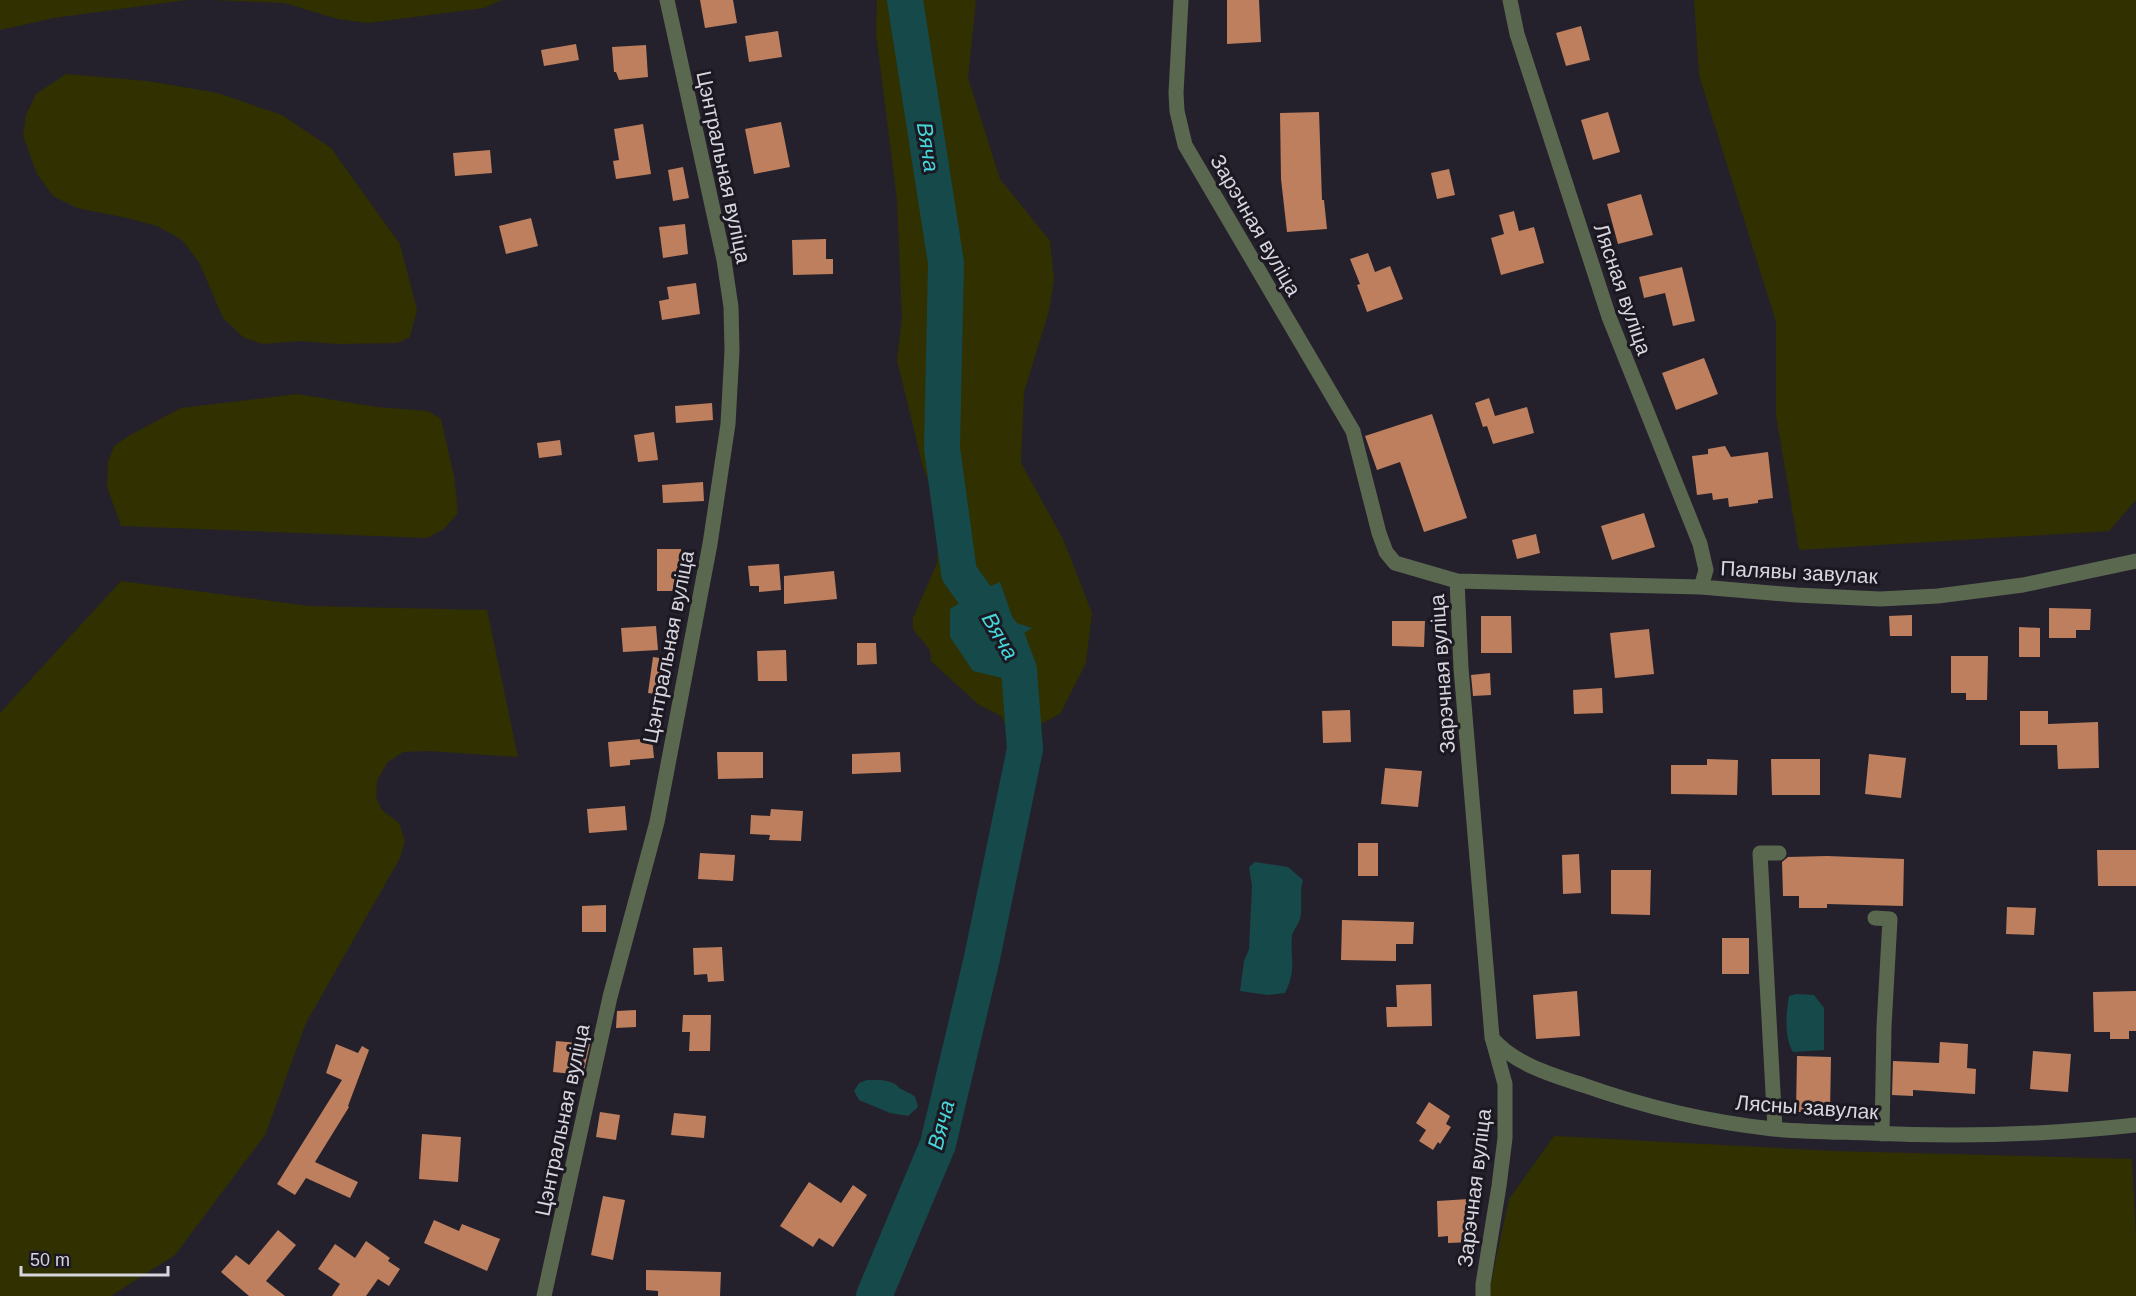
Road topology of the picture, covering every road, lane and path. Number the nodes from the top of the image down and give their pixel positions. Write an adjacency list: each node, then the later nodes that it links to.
1 (667, 0): 13 (street, Цэнтральная вуліца)
2 (1181, 0): 5 (street, Зарэчная вуліца)
3 (1510, 0): 6 (street, Лясная вуліца)
4 (2136, 561): 6 (street, Палявы завулак)
5 (1457, 581): 6 (street, Палявы завулак); 9 (street, Зарэчная вуліца)
6 (1701, 587)
7 (1779, 853): 11 (street)
8 (1875, 918): 12 (street)
9 (1492, 1037): 11 (street, Лясны завулак); 14 (street, Зарэчная вуліца)
10 (2136, 1125): 12 (street, Лясны завулак)
11 (1775, 1129): 12 (street, Лясны завулак)
12 (1882, 1134)
13 (544, 1296)
14 (1483, 1296)

